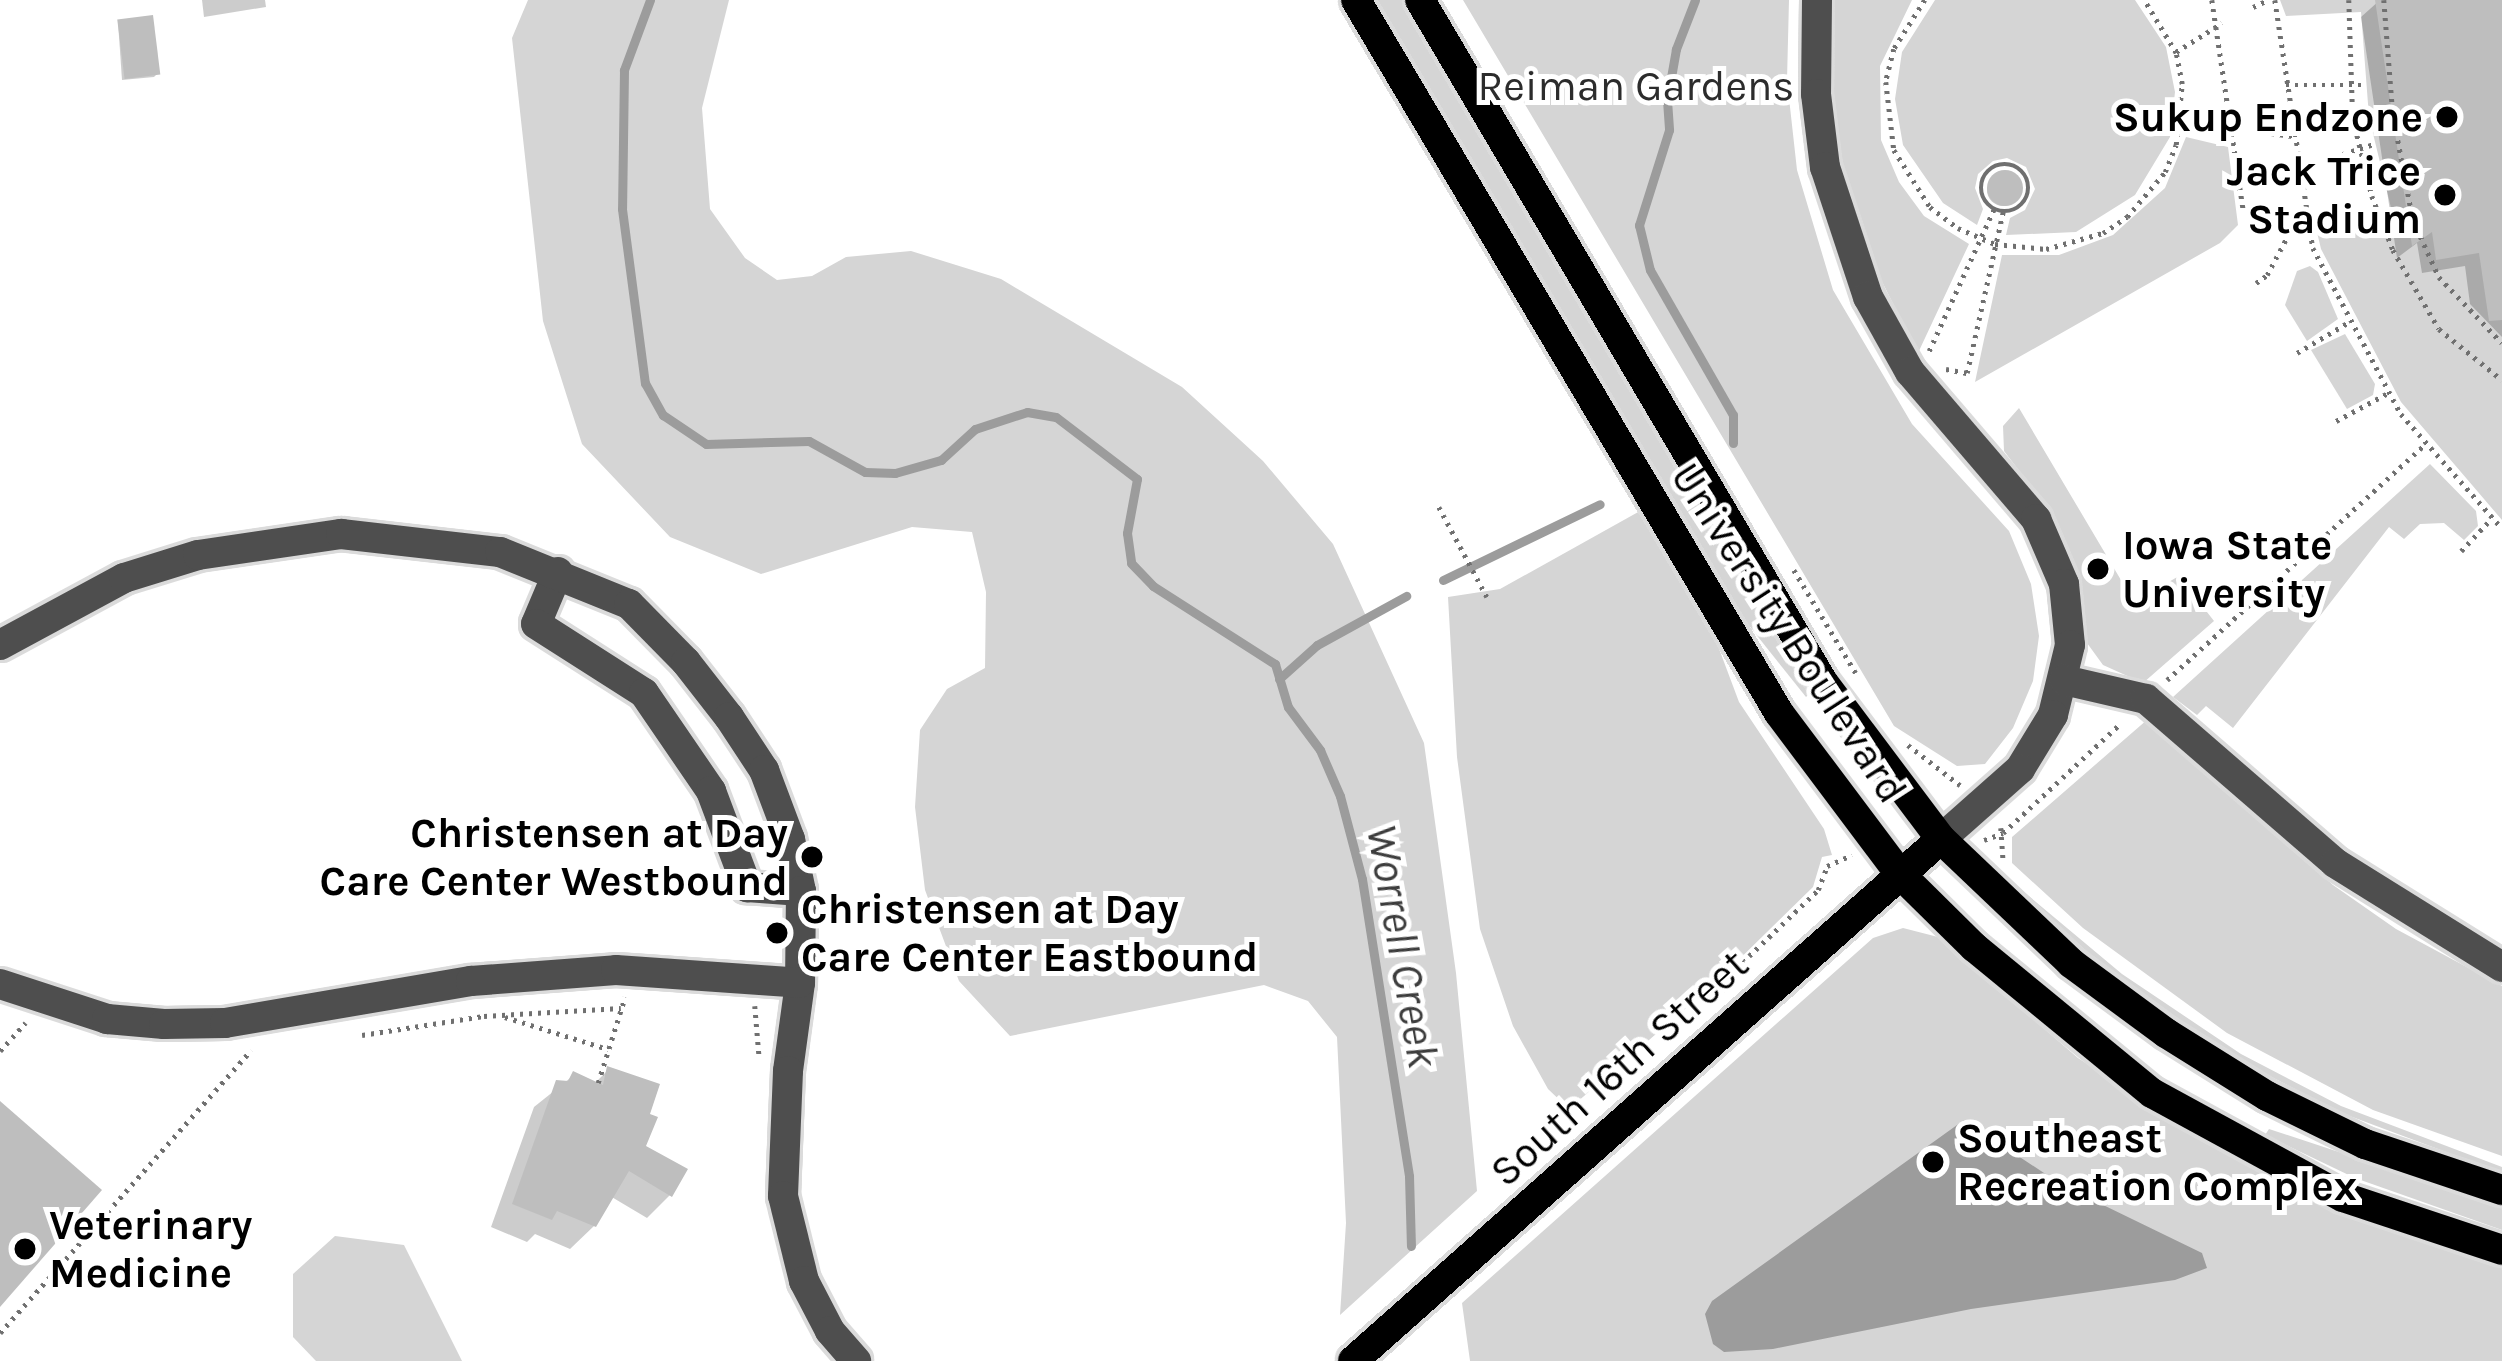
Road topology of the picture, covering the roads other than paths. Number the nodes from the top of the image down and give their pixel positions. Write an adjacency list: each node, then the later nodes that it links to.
1 (1356, 0): 8 (main road, University Boulevard)
2 (1420, 0): 7 (main road, University Boulevard)
3 (1817, 0): 6 (street)
4 (558, 572): 5 (street); 9 (street); 9 (street)
5 (0, 645)
6 (2064, 680): 7 (street); 10 (street)
7 (1941, 839): 8 (main road, South 16th Street); 13 (main road, University Boulevard)
8 (1900, 874): 14 (main road, University Boulevard); 16 (main road, South 16th Street)
9 (801, 891): 11 (street)
10 (2502, 967)
11 (800, 983): 12 (street); 15 (street)
12 (0, 984)
13 (2502, 1190)
14 (2502, 1250)
15 (856, 1361)
16 (1353, 1361)

